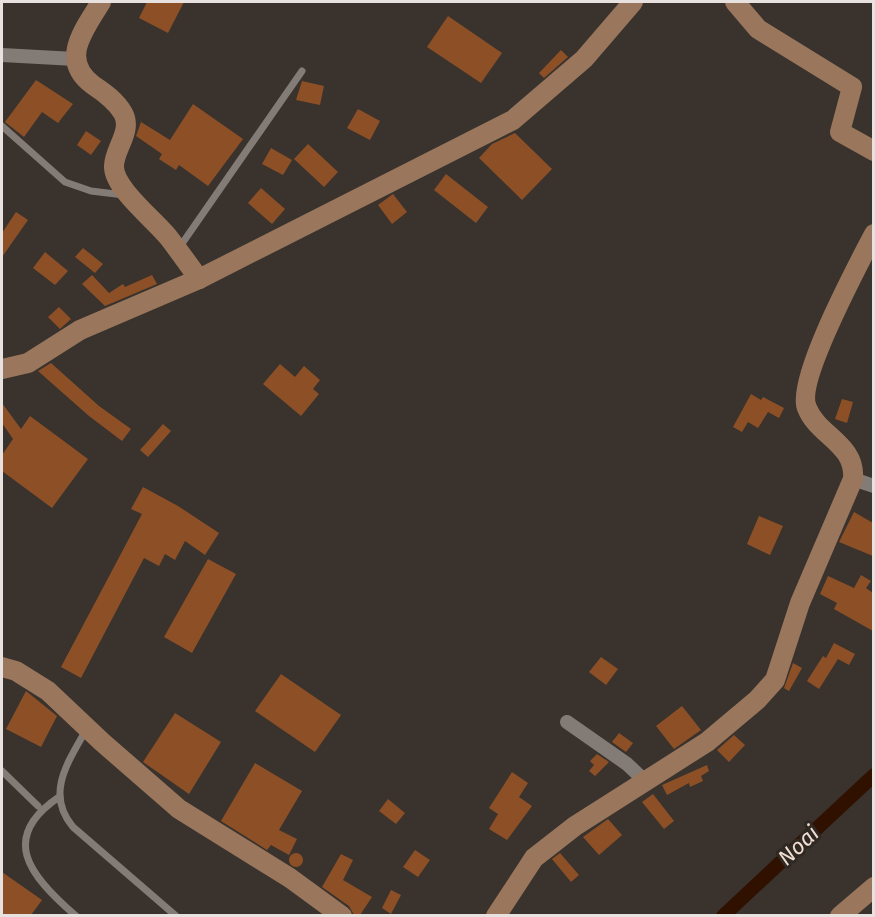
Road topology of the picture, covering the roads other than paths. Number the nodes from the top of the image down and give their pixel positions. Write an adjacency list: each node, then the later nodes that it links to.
1 (101, 2): 5 (street)
2 (633, 2): 12 (street)
3 (735, 2): 8 (street)
4 (2, 55): 5 (street)
5 (75, 59): 9 (street)
6 (302, 71): 11 (lane)
7 (2, 126): 9 (lane)
8 (873, 151)
9 (130, 195): 11 (street)
10 (873, 234): 14 (street)
11 (178, 250): 12 (street)
12 (199, 279): 13 (street)
13 (2, 369)
14 (852, 479): 15 (street); 20 (street)
15 (873, 486)
16 (2, 667): 18 (street)
17 (567, 722): 20 (street)
18 (87, 728): 21 (lane); 28 (street)
19 (2, 771): 22 (lane)
20 (645, 781): 29 (street)
21 (59, 797): 22 (lane); 27 (lane)
22 (38, 806): 23 (lane)
23 (27, 812)
24 (27, 874): 26 (lane)
25 (873, 887): 30 (street)
26 (76, 915)
27 (176, 915)
28 (342, 915)
29 (496, 915)
30 (840, 915)

